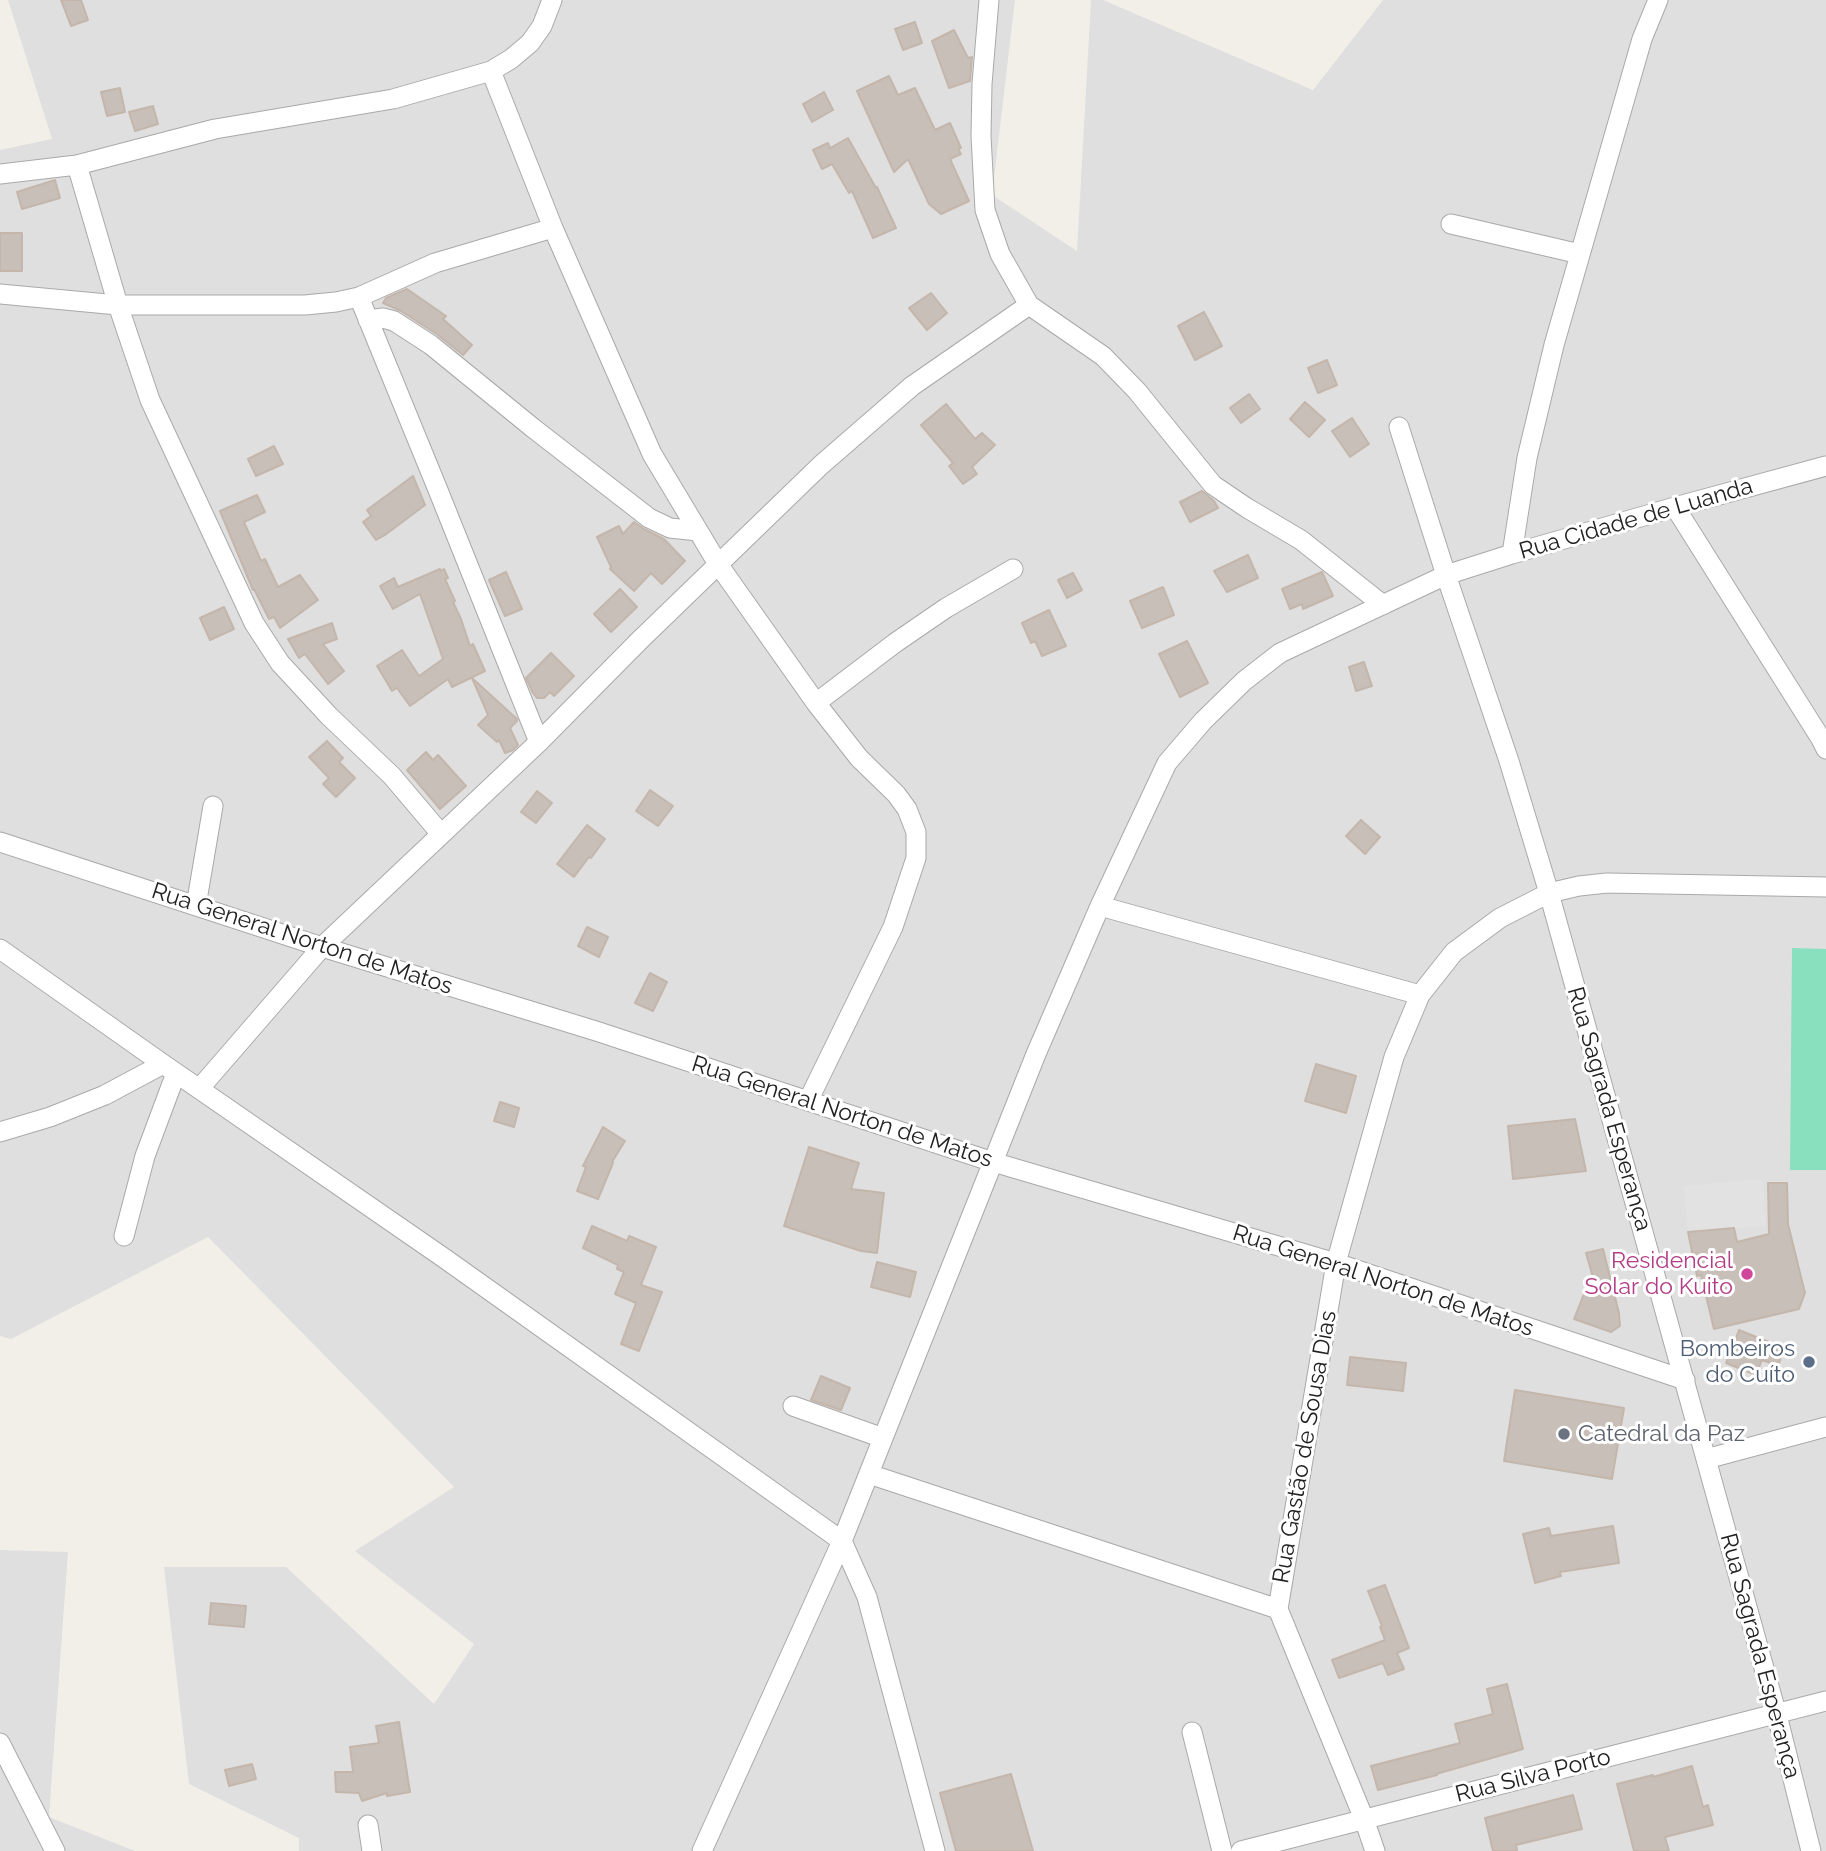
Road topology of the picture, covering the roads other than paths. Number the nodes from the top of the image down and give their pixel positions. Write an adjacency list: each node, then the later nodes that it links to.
1 (552, 0): 4 (street)
2 (989, 0): 12 (street)
3 (1658, 0): 9 (street)
4 (491, 71): 5 (street); 8 (street)
5 (78, 165): 6 (street); 13 (street)
6 (0, 174)
7 (1451, 224): 9 (street)
8 (553, 228): 11 (street); 18 (street)
9 (1580, 254): 19 (street)
10 (0, 294): 13 (street)
11 (359, 297): 13 (street); 14 (street)
12 (1030, 304): 20 (street); 23 (street)
13 (118, 305): 28 (street)
14 (368, 320): 18 (street); 25 (street)
15 (1399, 427): 22 (street, Rua Sagrada Esperança)
16 (1826, 466): 17 (street, Rua Cidade de Luanda)
17 (1675, 507): 19 (street, Rua Cidade de Luanda); 26 (street)
18 (698, 531): 20 (street)
19 (1512, 554): 22 (street, Rua Cidade de Luanda)
20 (718, 564): 24 (street); 25 (street)
21 (1013, 569): 24 (street)
22 (1446, 575): 23 (street, Rua Cidade de Luanda); 31 (street, Rua Sagrada Esperança)
23 (1383, 605): 33 (street, Rua Cidade de Luanda)
24 (816, 703): 39 (street)
25 (539, 742): 28 (street)
26 (1826, 749)
27 (213, 806): 32 (street)
28 (441, 834): 34 (street)
29 (0, 842): 32 (street, Rua General Norton de Matos)
30 (1826, 887): 31 (street, Rua Gastão de Sousa Dias)
31 (1549, 893): 36 (street, Rua Gastão de Sousa Dias); 44 (street, Rua Sagrada Esperança)
32 (196, 906): 34 (street, Rua General Norton de Matos)
33 (1100, 906): 36 (street); 41 (street, Rua Cidade de Luanda)
34 (322, 947): 38 (street); 39 (street, Rua General Norton de Matos)
35 (0, 949): 37 (street)
36 (1420, 995): 43 (street, Rua Gastão de Sousa Dias)
37 (169, 1069): 38 (street); 40 (street); 42 (street)
38 (199, 1089): 50 (street)
39 (808, 1101): 41 (street, Rua General Norton de Matos)
40 (0, 1132)
41 (993, 1162): 43 (street, Rua General Norton de Matos); 47 (street, Rua Cidade de Luanda)
42 (124, 1236)
43 (1336, 1263): 44 (street, Rua General Norton de Matos); 51 (street, Rua Gastão de Sousa Dias)
44 (1685, 1380): 48 (street, Rua Sagrada Esperança)
45 (793, 1406): 47 (street)
46 (1826, 1427): 48 (street)
47 (883, 1438): 49 (street, Rua Cidade de Luanda)
48 (1706, 1459): 53 (street, Rua Sagrada Esperança)
49 (869, 1474): 50 (street, Rua Cidade de Luanda); 51 (street)
50 (842, 1541): 60 (street, Rua Cidade de Luanda); 61 (street)
51 (1278, 1609): 56 (street, Rua Gastão de Sousa Dias)
52 (1826, 1701): 53 (street, Rua Silva Porto)
53 (1777, 1715): 56 (street, Rua Silva Porto); 65 (street, Rua Sagrada Esperança)
54 (1192, 1732): 62 (street)
55 (0, 1743): 58 (street)
56 (1364, 1819): 63 (street, Rua Silva Porto); 64 (street, Rua Gastão de Sousa Dias)
57 (368, 1825): 59 (street)
58 (55, 1851)
59 (372, 1851)
60 (702, 1851)
61 (935, 1851)
62 (1222, 1851)
63 (1241, 1851)
64 (1375, 1851)
65 (1811, 1851)

